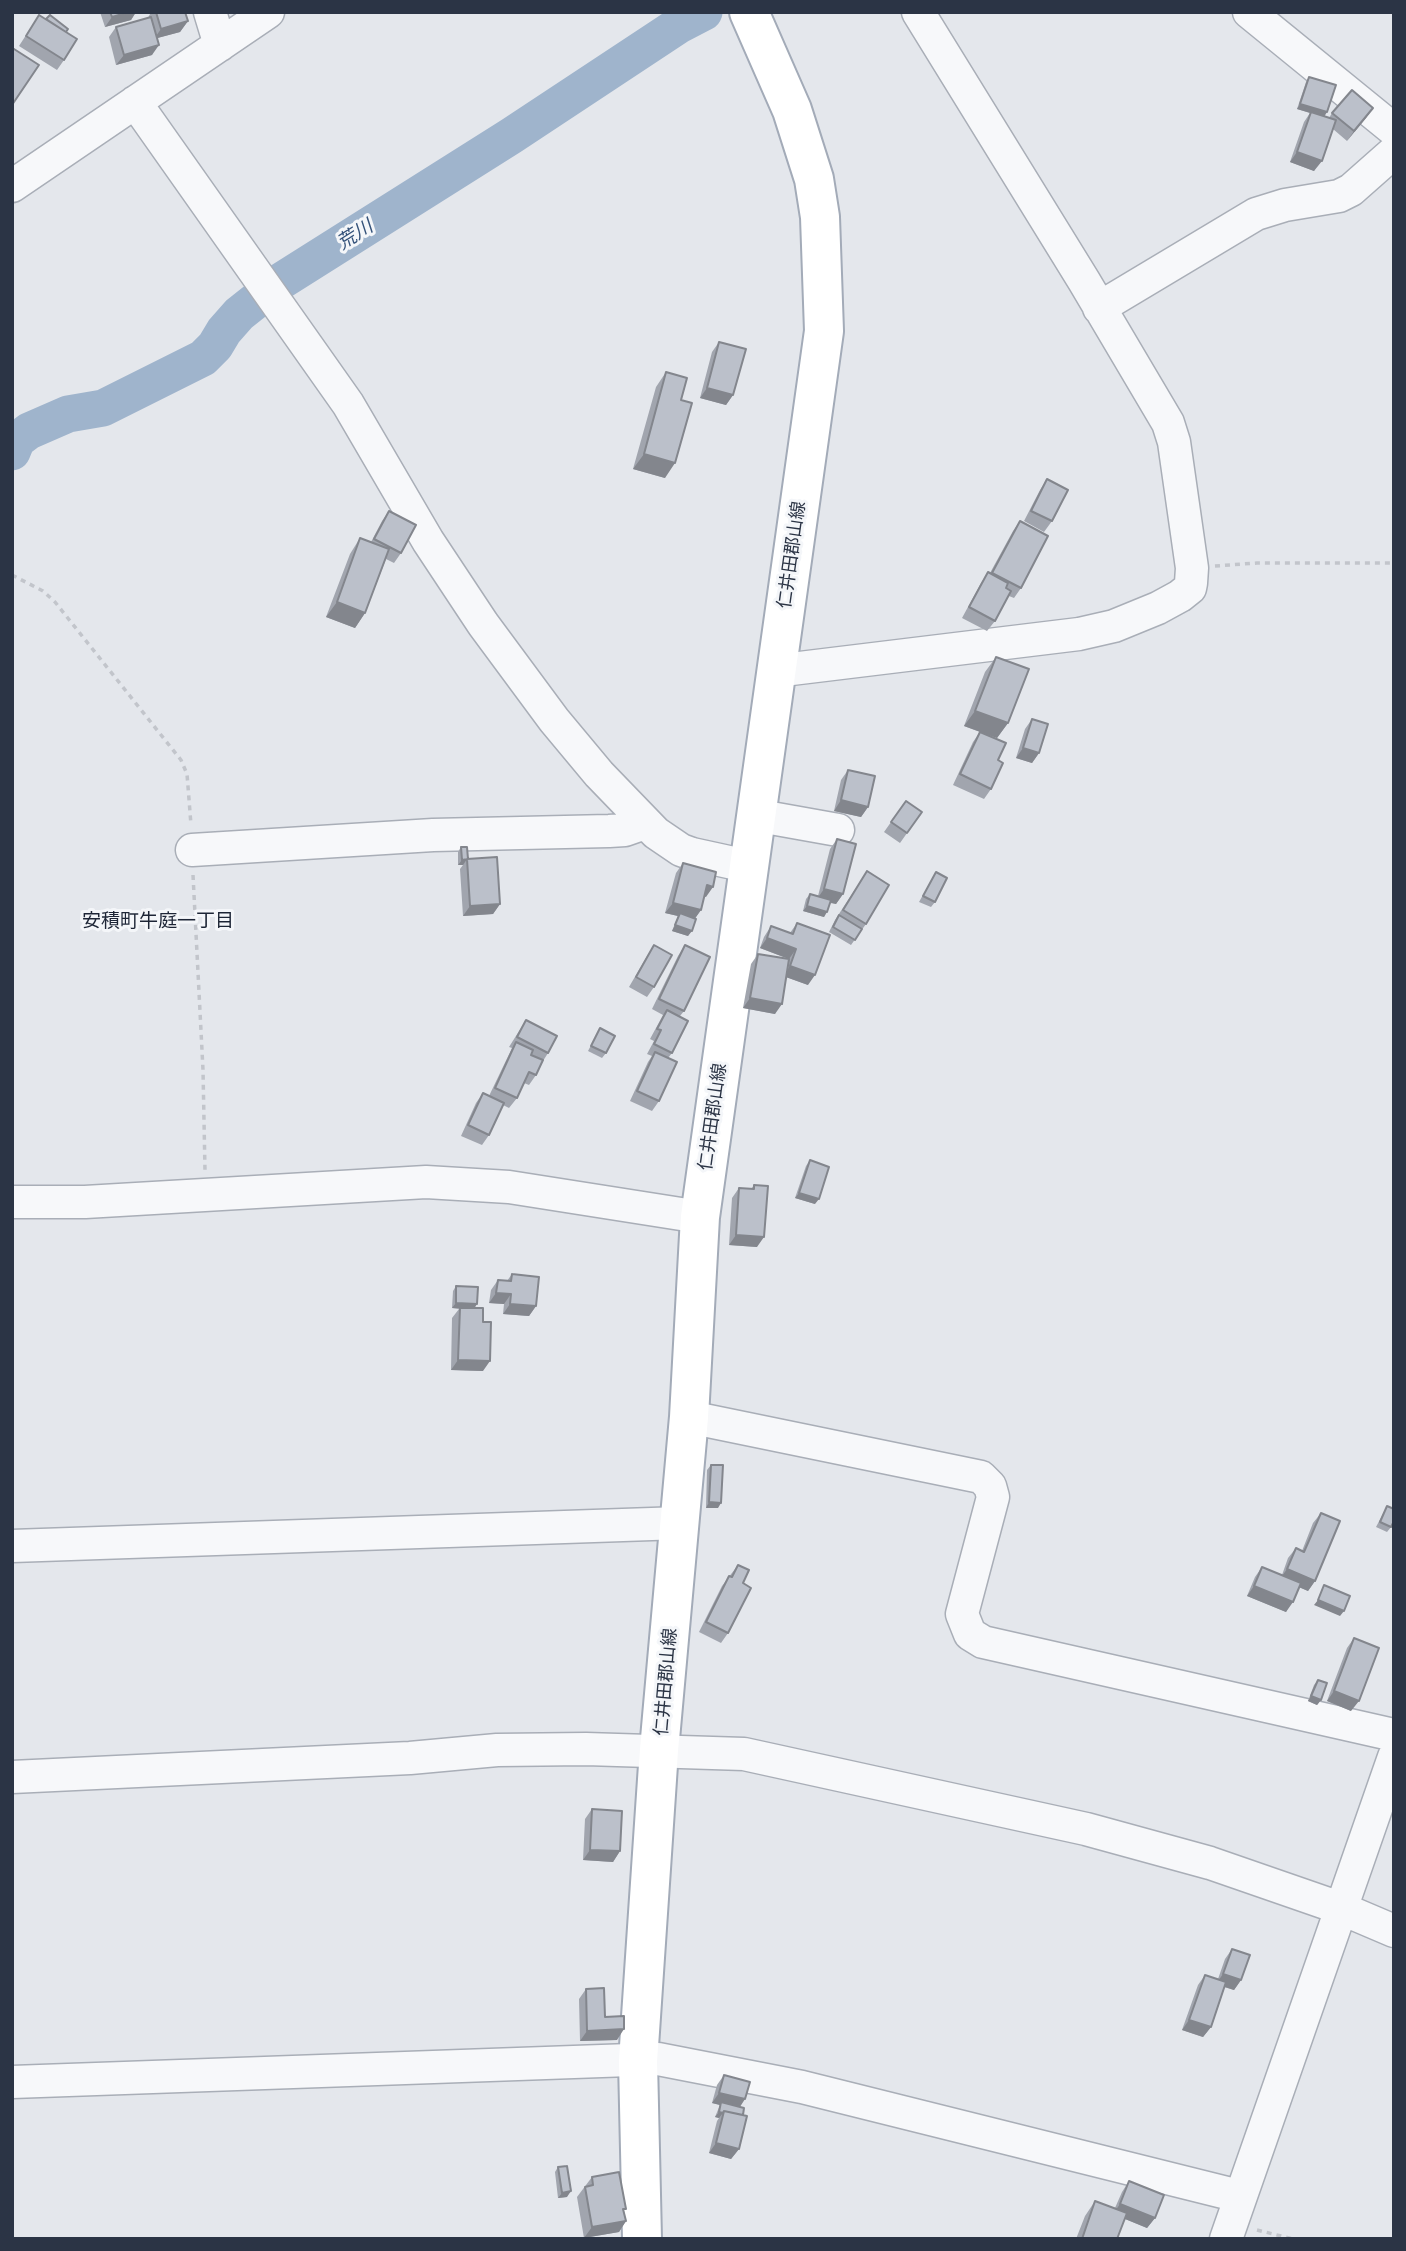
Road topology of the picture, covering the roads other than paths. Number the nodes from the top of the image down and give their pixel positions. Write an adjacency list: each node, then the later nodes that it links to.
1 (210, 12): 6 (street)
2 (268, 12): 6 (street)
3 (918, 12): 11 (street)
4 (1249, 12): 8 (street)
5 (757, 15): 12 (main road, 仁井田郡山線)
6 (220, 45): 7 (street)
7 (135, 102): 10 (street); 14 (street)
8 (1394, 130)
9 (1394, 152): 11 (street)
10 (12, 186)
11 (1099, 308): 12 (street)
12 (775, 671): 13 (main road, 仁井田郡山線)
13 (754, 815): 15 (street); 17 (main road, 仁井田郡山線)
14 (645, 823): 16 (street); 17 (street)
15 (838, 830)
16 (192, 850)
17 (747, 866): 19 (main road, 仁井田郡山線)
18 (12, 1202): 19 (street)
19 (700, 1217): 20 (main road, 仁井田郡山線)
20 (689, 1417): 21 (main road, 仁井田郡山線); 23 (street)
21 (681, 1523): 22 (street); 24 (main road, 仁井田郡山線)
22 (12, 1546)
23 (1394, 1735)
24 (659, 1750): 26 (street); 27 (street); 29 (main road, 仁井田郡山線)
25 (1393, 1765): 27 (street)
26 (12, 1777)
27 (1340, 1908): 28 (street); 31 (street)
28 (1394, 1931)
29 (638, 2061): 30 (street); 31 (street); 32 (main road, 仁井田郡山線)
30 (12, 2082)
31 (1232, 2220)
32 (642, 2239)

